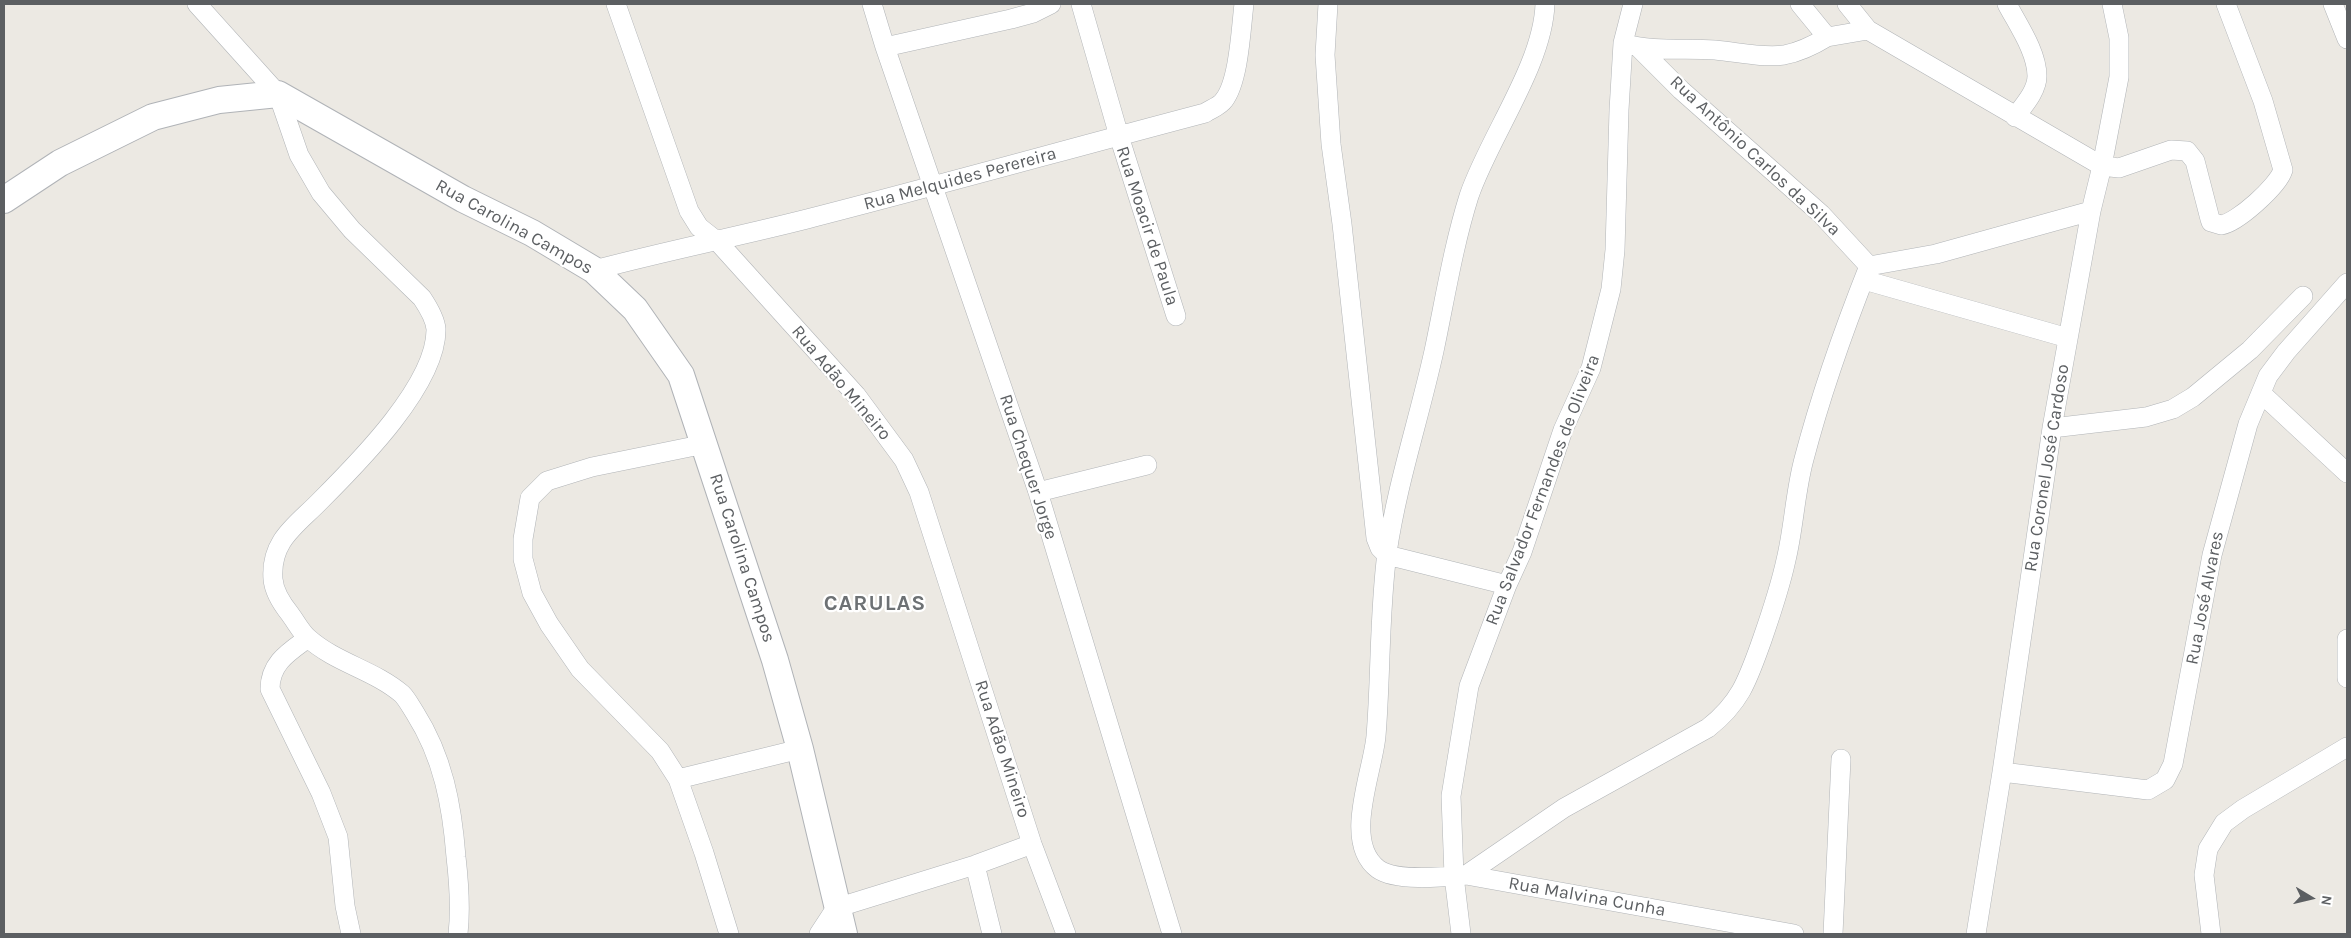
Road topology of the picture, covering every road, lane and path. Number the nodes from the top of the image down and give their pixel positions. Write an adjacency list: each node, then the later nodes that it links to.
1 (197, 4): 21 (street)
2 (616, 4): 28 (street, Rua Adão Mineiro)
3 (872, 4): 20 (street, Rua Chequer Jorge)
4 (1051, 4): 20 (street)
5 (1081, 4): 23 (street, Rua Moacir de Paula)
6 (1244, 4): 23 (street, Rua Melquides Perereira)
7 (1328, 4): 41 (street)
8 (1545, 4): 41 (street)
9 (1633, 4): 19 (street, Rua Salvador Fernandes de Oliveira)
10 (1800, 4): 17 (street)
11 (1847, 4): 16 (street)
12 (2007, 4): 22 (street)
13 (2112, 4): 24 (street, Rua Coronel José Cardoso)
14 (2226, 4): 24 (street)
15 (2333, 4): 18 (street)
16 (1868, 30): 17 (street); 22 (street)
17 (1827, 37): 19 (street)
18 (2347, 39)
19 (1631, 45): 30 (street, Rua Antônio Carlos da Silva); 42 (street, Rua Salvador Fernandes de Oliveira)
20 (885, 47): 25 (street, Rua Chequer Jorge)
21 (278, 94): 26 (main road); 29 (main road, Rua Carolina Campos); 43 (street)
22 (2015, 116): 24 (street)
23 (1119, 136): 25 (street, Rua Melquides Perereira); 33 (street, Rua Moacir de Paula)
24 (2102, 166): 27 (street, Rua Coronel José Cardoso)
25 (933, 187): 28 (street, Rua Melquides Perereira); 40 (street, Rua Chequer Jorge)
26 (4, 200)
27 (2091, 211): 30 (street); 34 (street, Rua Coronel José Cardoso)
28 (718, 242): 29 (street, Rua Melquides Perereira); 51 (street, Rua Adão Mineiro)
29 (594, 270): 37 (main road, Rua Carolina Campos)
30 (1867, 273): 34 (street); 53 (street)
31 (2347, 283): 35 (street, Rua José Alvares)
32 (2303, 296): 36 (street)
33 (1176, 316)
34 (2068, 338): 36 (street, Rua Coronel José Cardoso)
35 (2262, 394): 39 (street); 49 (street, Rua José Alvares)
36 (2052, 428): 49 (street, Rua Coronel José Cardoso)
37 (705, 444): 47 (main road, Rua Carolina Campos); 50 (street)
38 (1147, 465): 40 (street)
39 (2347, 473)
40 (1038, 492): 62 (street, Rua Chequer Jorge)
41 (1387, 555): 42 (street); 53 (street, Rua Malvina Cunha)
42 (1507, 585): 53 (street, Rua Salvador Fernandes de Oliveira)
43 (308, 638): 55 (street); 56 (street)
44 (2347, 639): 45 (street)
45 (2347, 678)
46 (2347, 746): 67 (street)
47 (800, 749): 50 (street); 54 (main road, Rua Carolina Campos)
48 (1841, 759): 65 (street)
49 (2002, 772): 66 (street, Rua Coronel José Cardoso)
50 (678, 779): 57 (street)
51 (1032, 844): 52 (street); 61 (street, Rua Adão Mineiro)
52 (975, 865): 54 (street); 60 (street)
53 (1460, 876): 63 (street, Rua Salvador Fernandes de Oliveira); 64 (street, Rua Malvina Cunha)
54 (836, 908): 58 (street); 59 (main road, Rua Carolina Campos)
55 (351, 934)
56 (458, 934)
57 (729, 934)
58 (819, 934)
59 (844, 934)
60 (992, 934)
61 (1066, 934)
62 (1172, 934)
63 (1461, 934)
64 (1794, 934)
65 (1833, 934)
66 (1976, 934)
67 (2211, 934)

